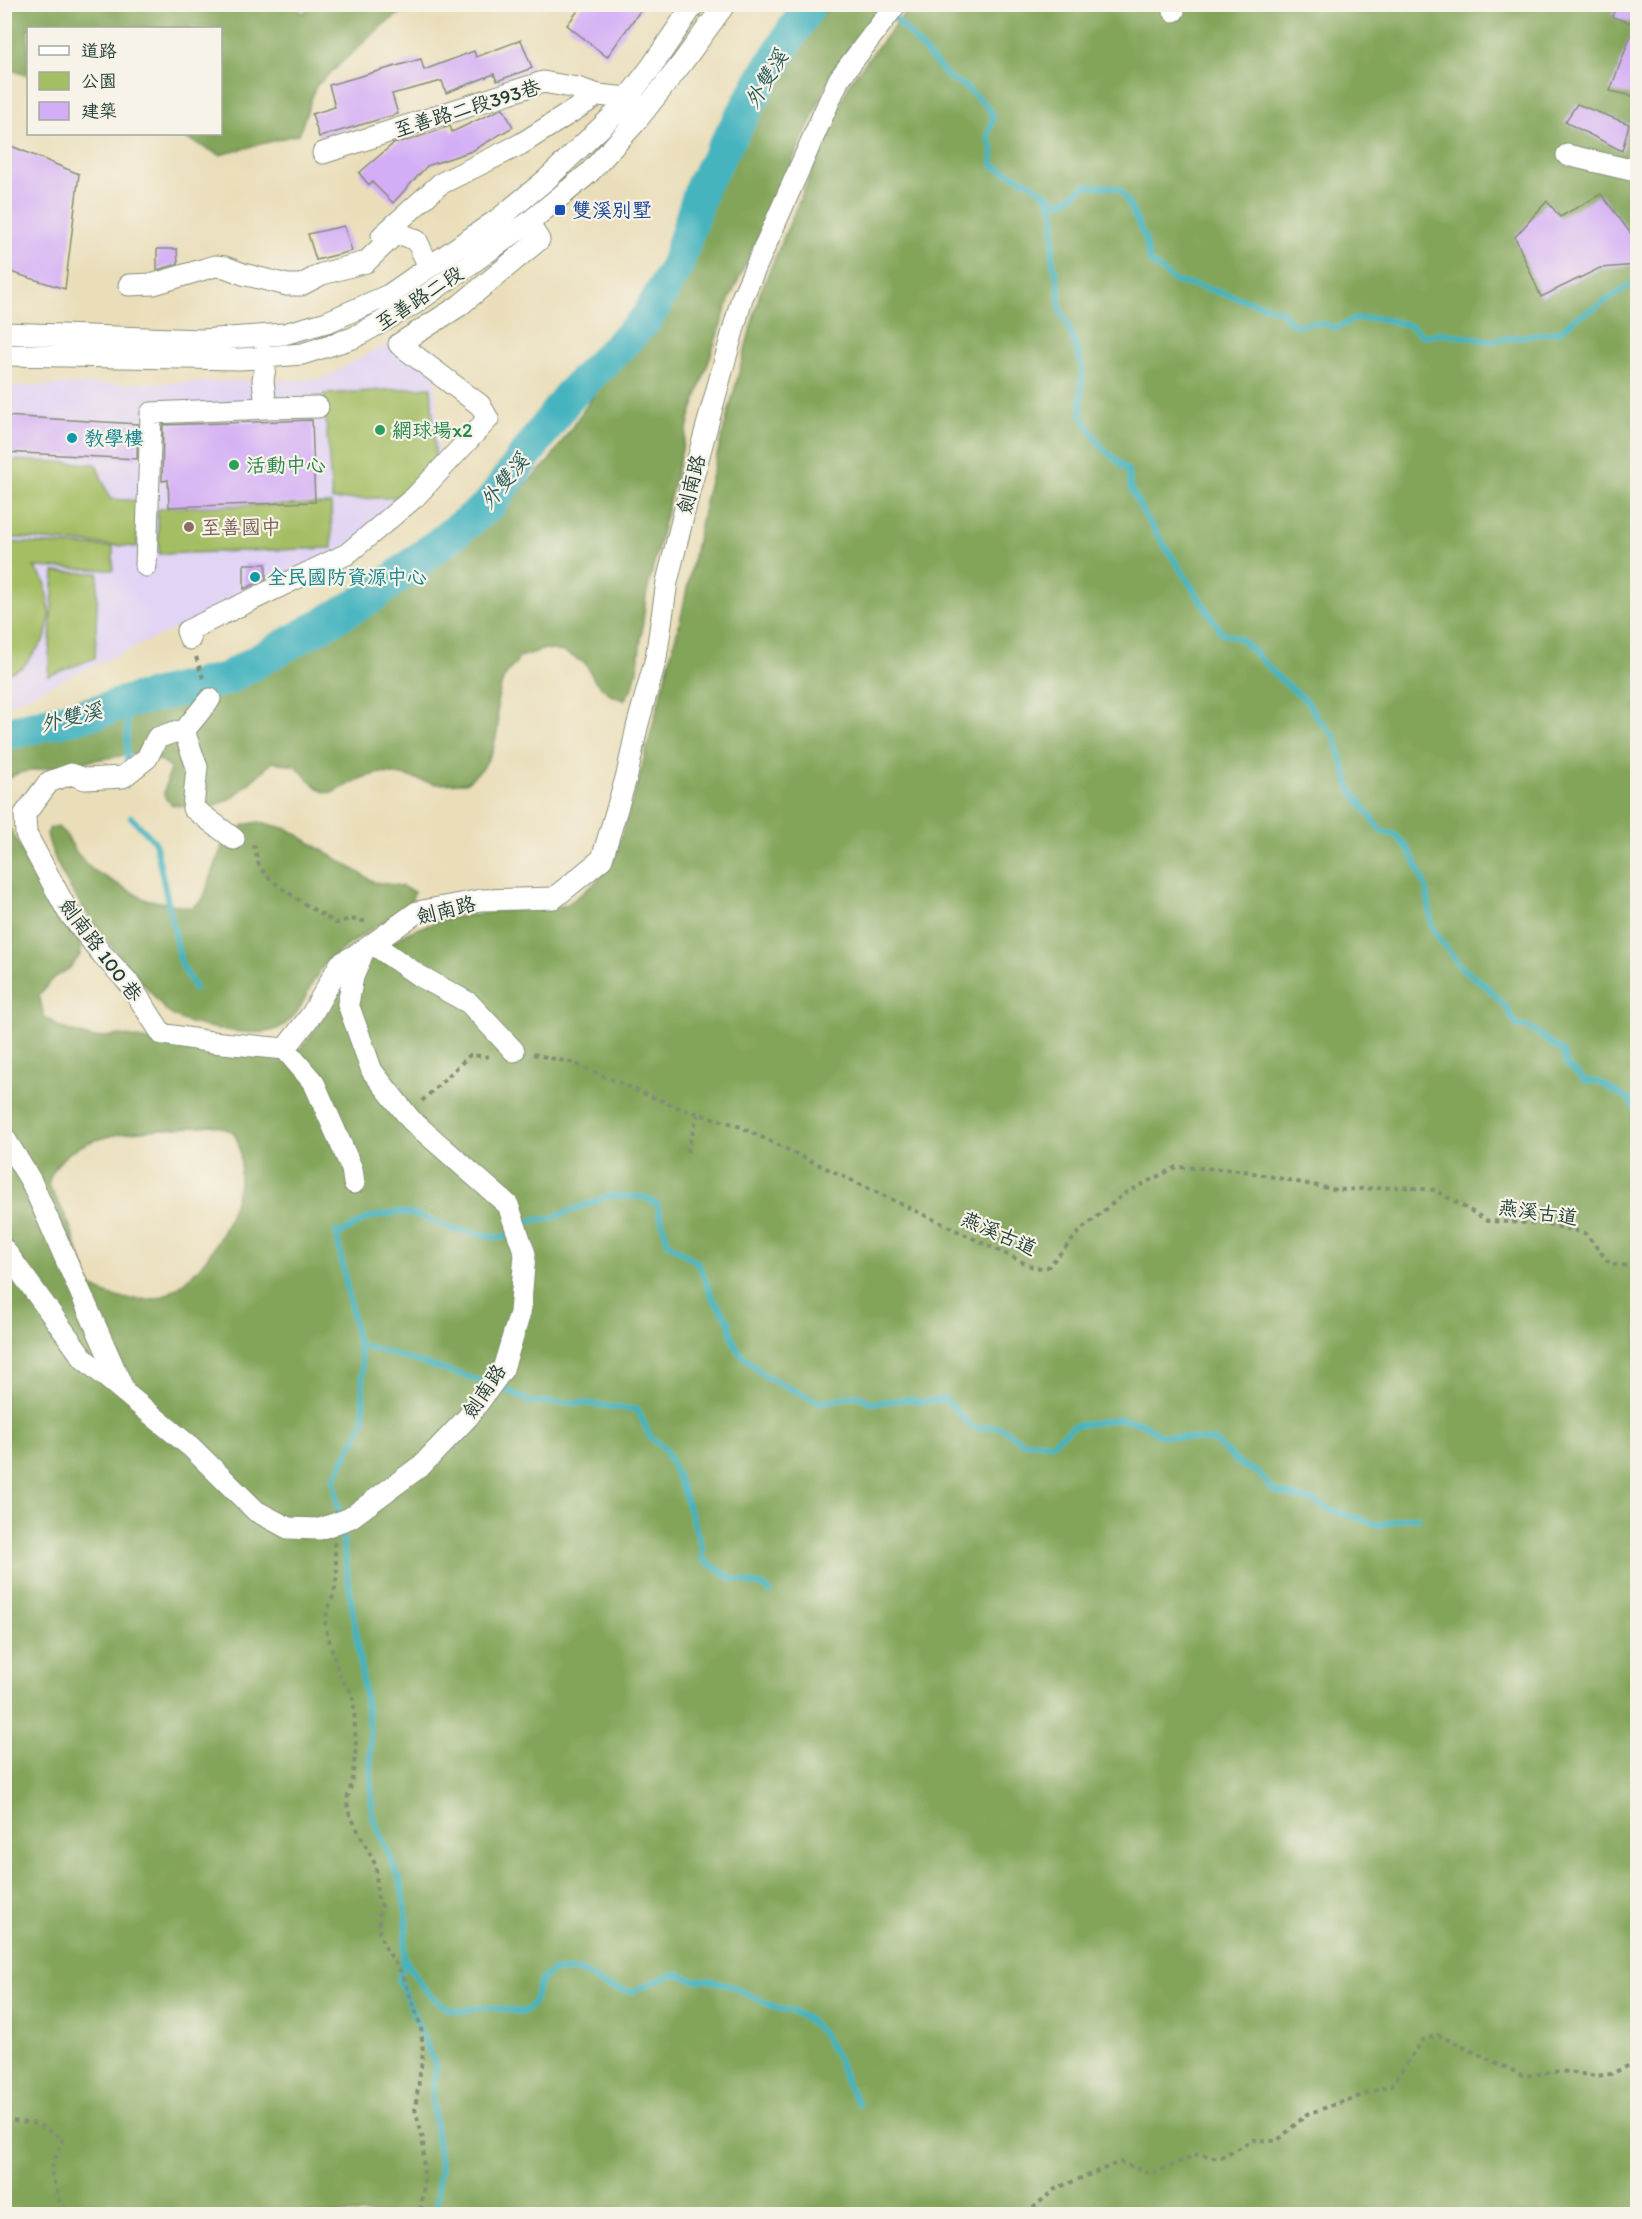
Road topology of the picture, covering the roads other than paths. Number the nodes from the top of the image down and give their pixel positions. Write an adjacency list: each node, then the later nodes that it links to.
1 (694, 4): 5 (street, 至善路二段)
2 (725, 4): 6 (street, 至善路二段)
3 (896, 4): 24 (street, 劍南路)
4 (598, 95): 5 (street, 至善路二段393巷); 7 (street, 至善路二段393巷); 11 (street)
5 (628, 98): 6 (street, 至善路二段393巷); 12 (street, 至善路二段)
6 (645, 110): 10 (street, 至善路二段)
7 (323, 153)
8 (1567, 155): 9 (street)
9 (1638, 163)
10 (528, 223): 16 (street, 至善路二段); 20 (street)
11 (312, 264)
12 (429, 267): 13 (street); 14 (street, 至善路二段)
13 (129, 285)
14 (4, 333)
15 (4, 355): 16 (street, 至善路二段)
16 (267, 356): 18 (street)
17 (318, 407): 18 (street)
18 (266, 408): 19 (street)
19 (146, 566)
20 (190, 639)
21 (210, 699): 22 (street)
22 (184, 731): 23 (street); 25 (street, 劍南路 100 巷)
23 (234, 839)
24 (368, 947): 25 (street); 26 (street); 30 (street, 劍南路)
25 (285, 1048): 28 (street)
26 (514, 1051)
27 (4, 1137): 30 (street)
28 (354, 1183)
29 (4, 1249): 30 (street, 劍南路)
30 (124, 1392)

